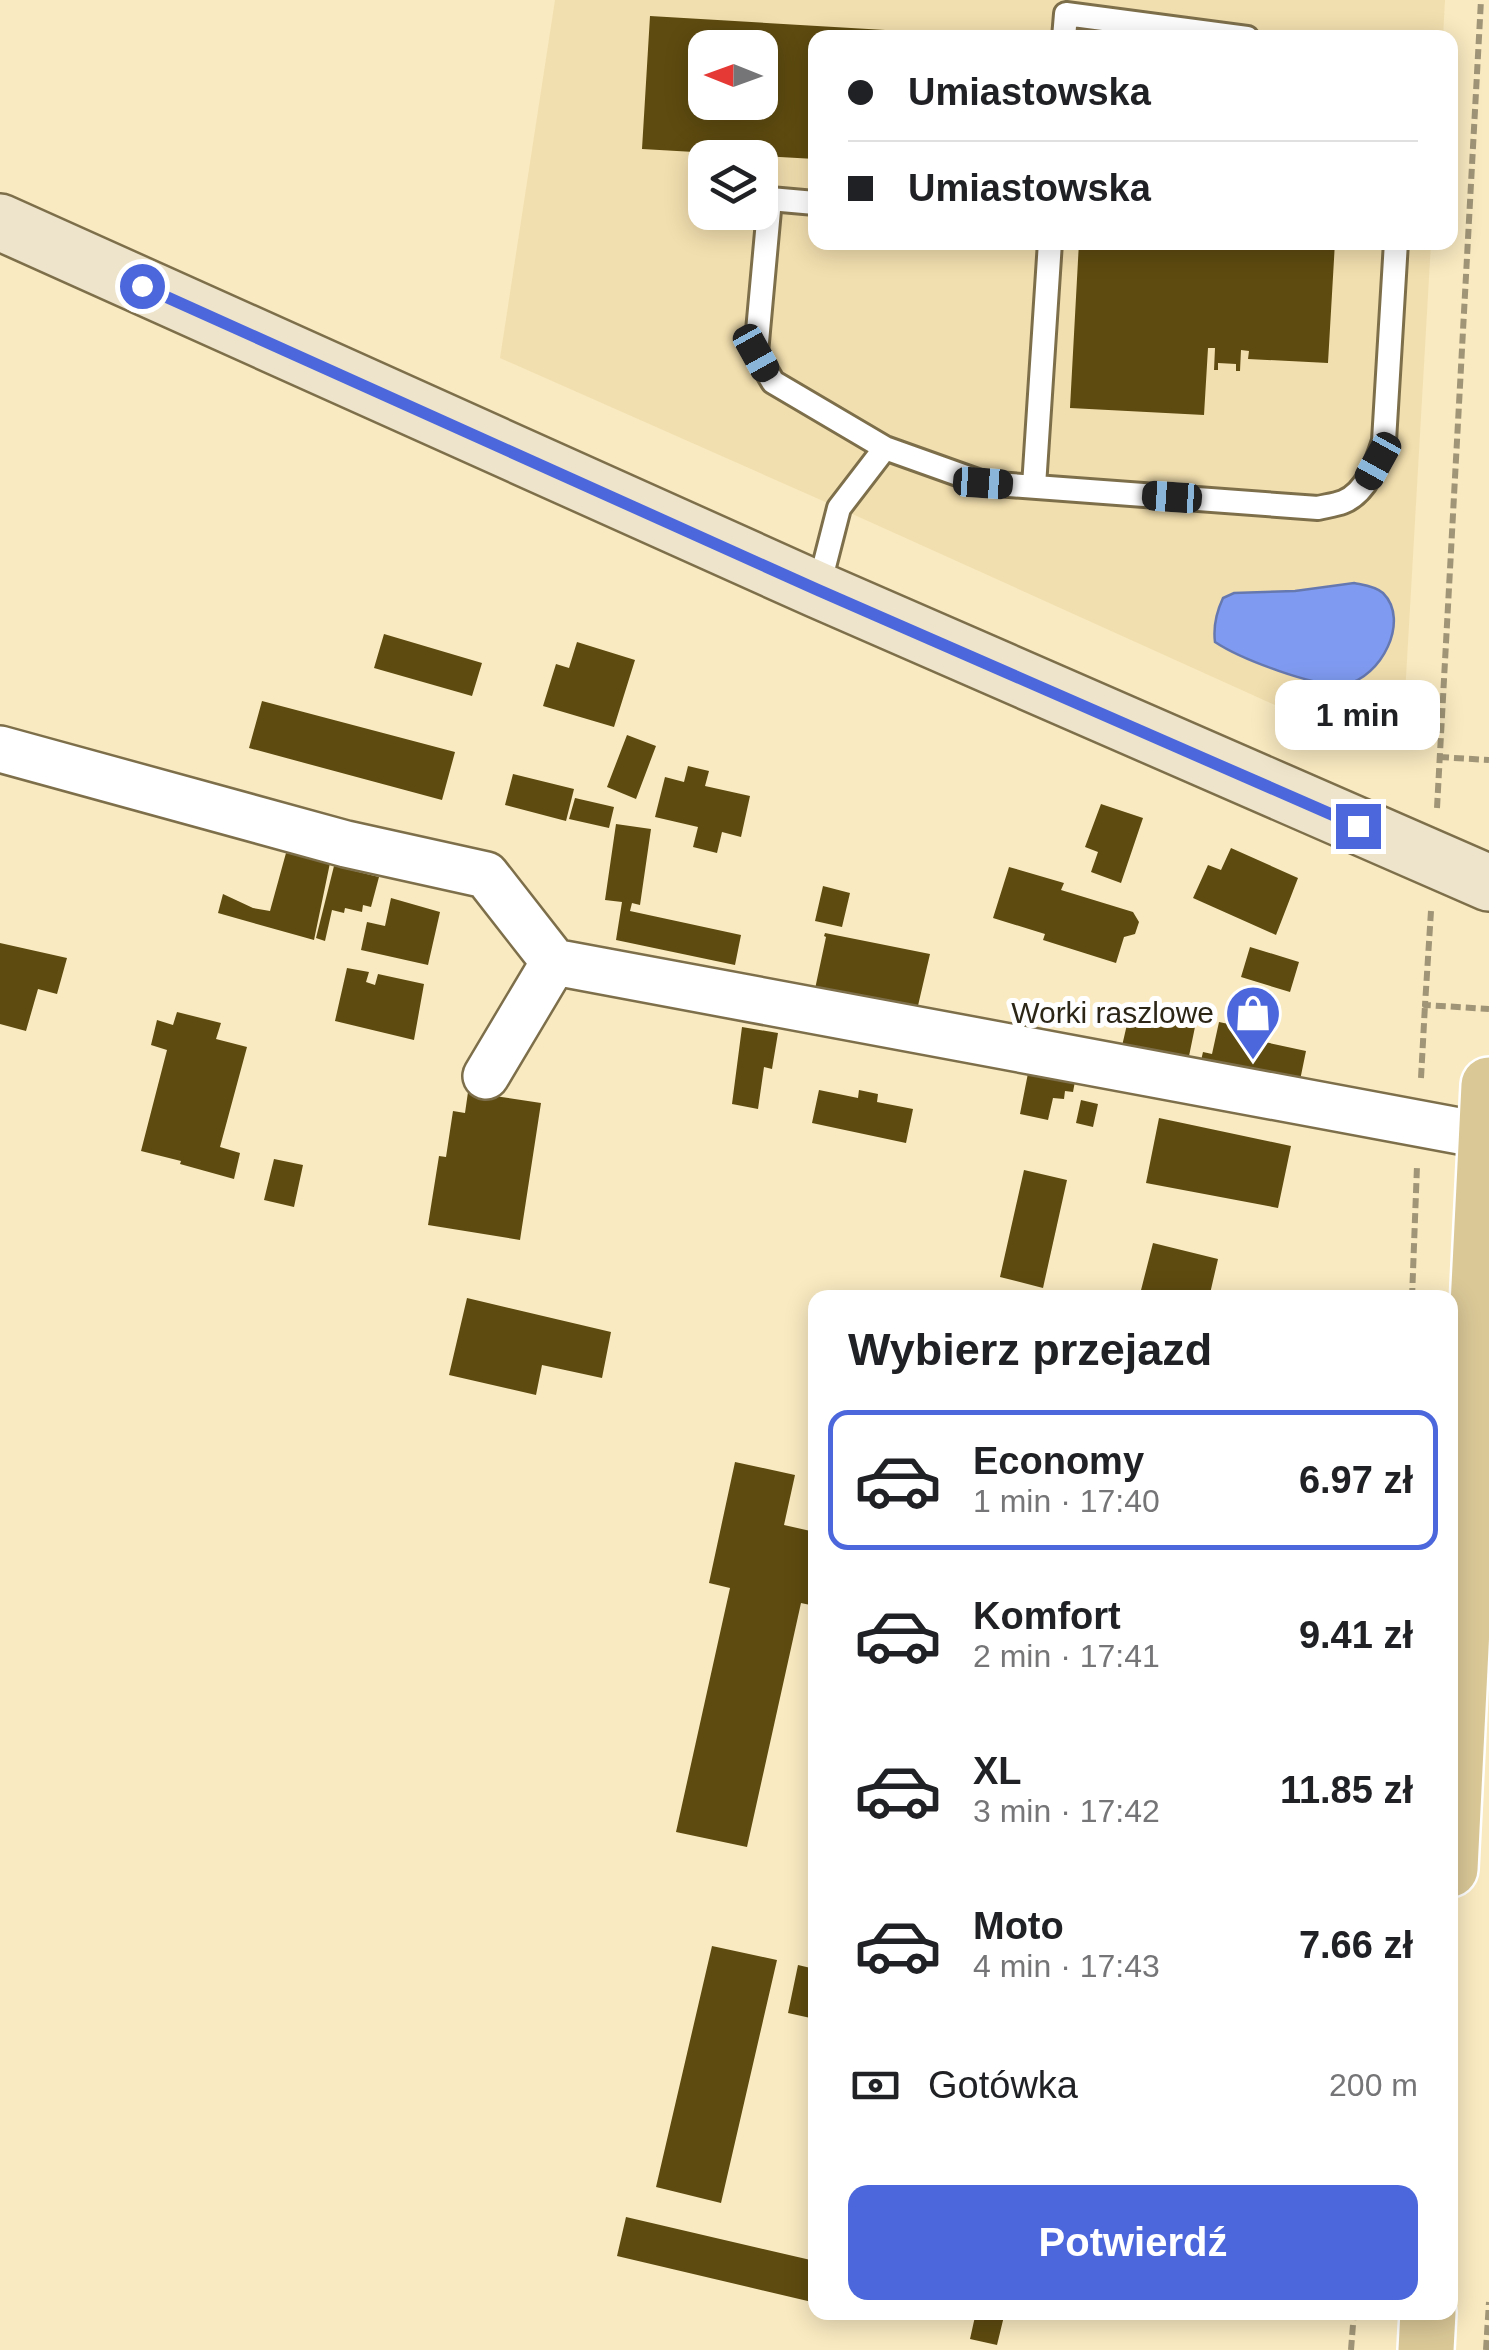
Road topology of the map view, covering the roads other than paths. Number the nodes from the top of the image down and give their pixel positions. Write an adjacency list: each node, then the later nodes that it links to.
1 (1065, 30): 2 (lane)
2 (1186, 30)
3 (808, 202): 7 (lane)
4 (0, 222): 9 (main road)
5 (1049, 250): 8 (lane)
6 (1396, 250): 8 (lane)
7 (885, 448): 8 (lane); 9 (lane)
8 (1034, 486)
9 (818, 590): 11 (main road)
10 (0, 749): 12 (street)
11 (1489, 882)
12 (554, 962): 13 (street); 14 (street)
13 (486, 1076)
14 (1488, 1110): 15 (main road)
15 (1458, 1710)
16 (1428, 2320): 17 (main road)
17 (1426, 2350)

